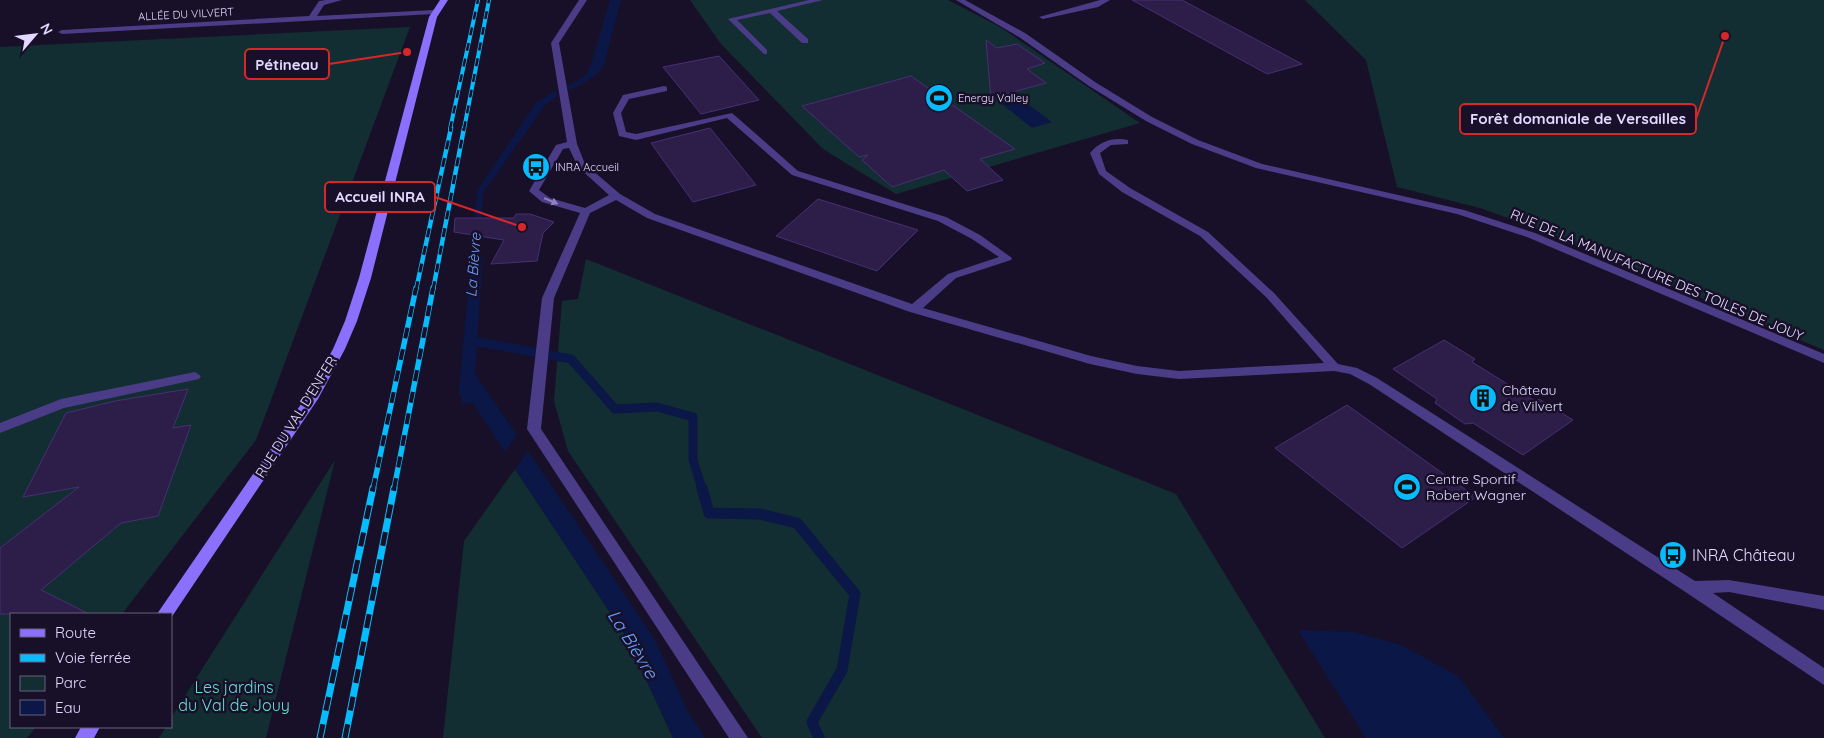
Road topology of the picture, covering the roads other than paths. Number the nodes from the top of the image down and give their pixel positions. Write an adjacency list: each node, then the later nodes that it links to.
1 (338, 0): 10 (street)
2 (444, 0): 8 (street, RUE DU VAL D'ENFER)
3 (583, 0): 16 (street)
4 (819, 0): 7 (street)
5 (960, 0): 20 (street, RUE DE LA MANUFACTURE DES TOILES DE JOUY)
6 (1106, 0): 9 (street)
7 (771, 10): 12 (street); 13 (street)
8 (434, 12): 10 (street, ALLÉE DU VILVERT); 26 (street, RUE DU VAL D'ENFER)
9 (1043, 17)
10 (311, 19): 11 (street, ALLÉE DU VILVERT)
11 (62, 32)
12 (805, 40)
13 (764, 52)
14 (664, 89): 19 (street)
15 (1125, 142): 21 (street)
16 (572, 144): 17 (street); 18 (street, one-way to 18)
17 (616, 196): 18 (street); 19 (street)
18 (586, 212): 28 (street)
19 (914, 309): 21 (street)
20 (1824, 360)
21 (1334, 367): 24 (street)
22 (195, 376): 23 (street)
23 (0, 428)
24 (1693, 588): 25 (street); 27 (street)
25 (1824, 603)
26 (166, 613)
27 (1824, 677)
28 (739, 738)

